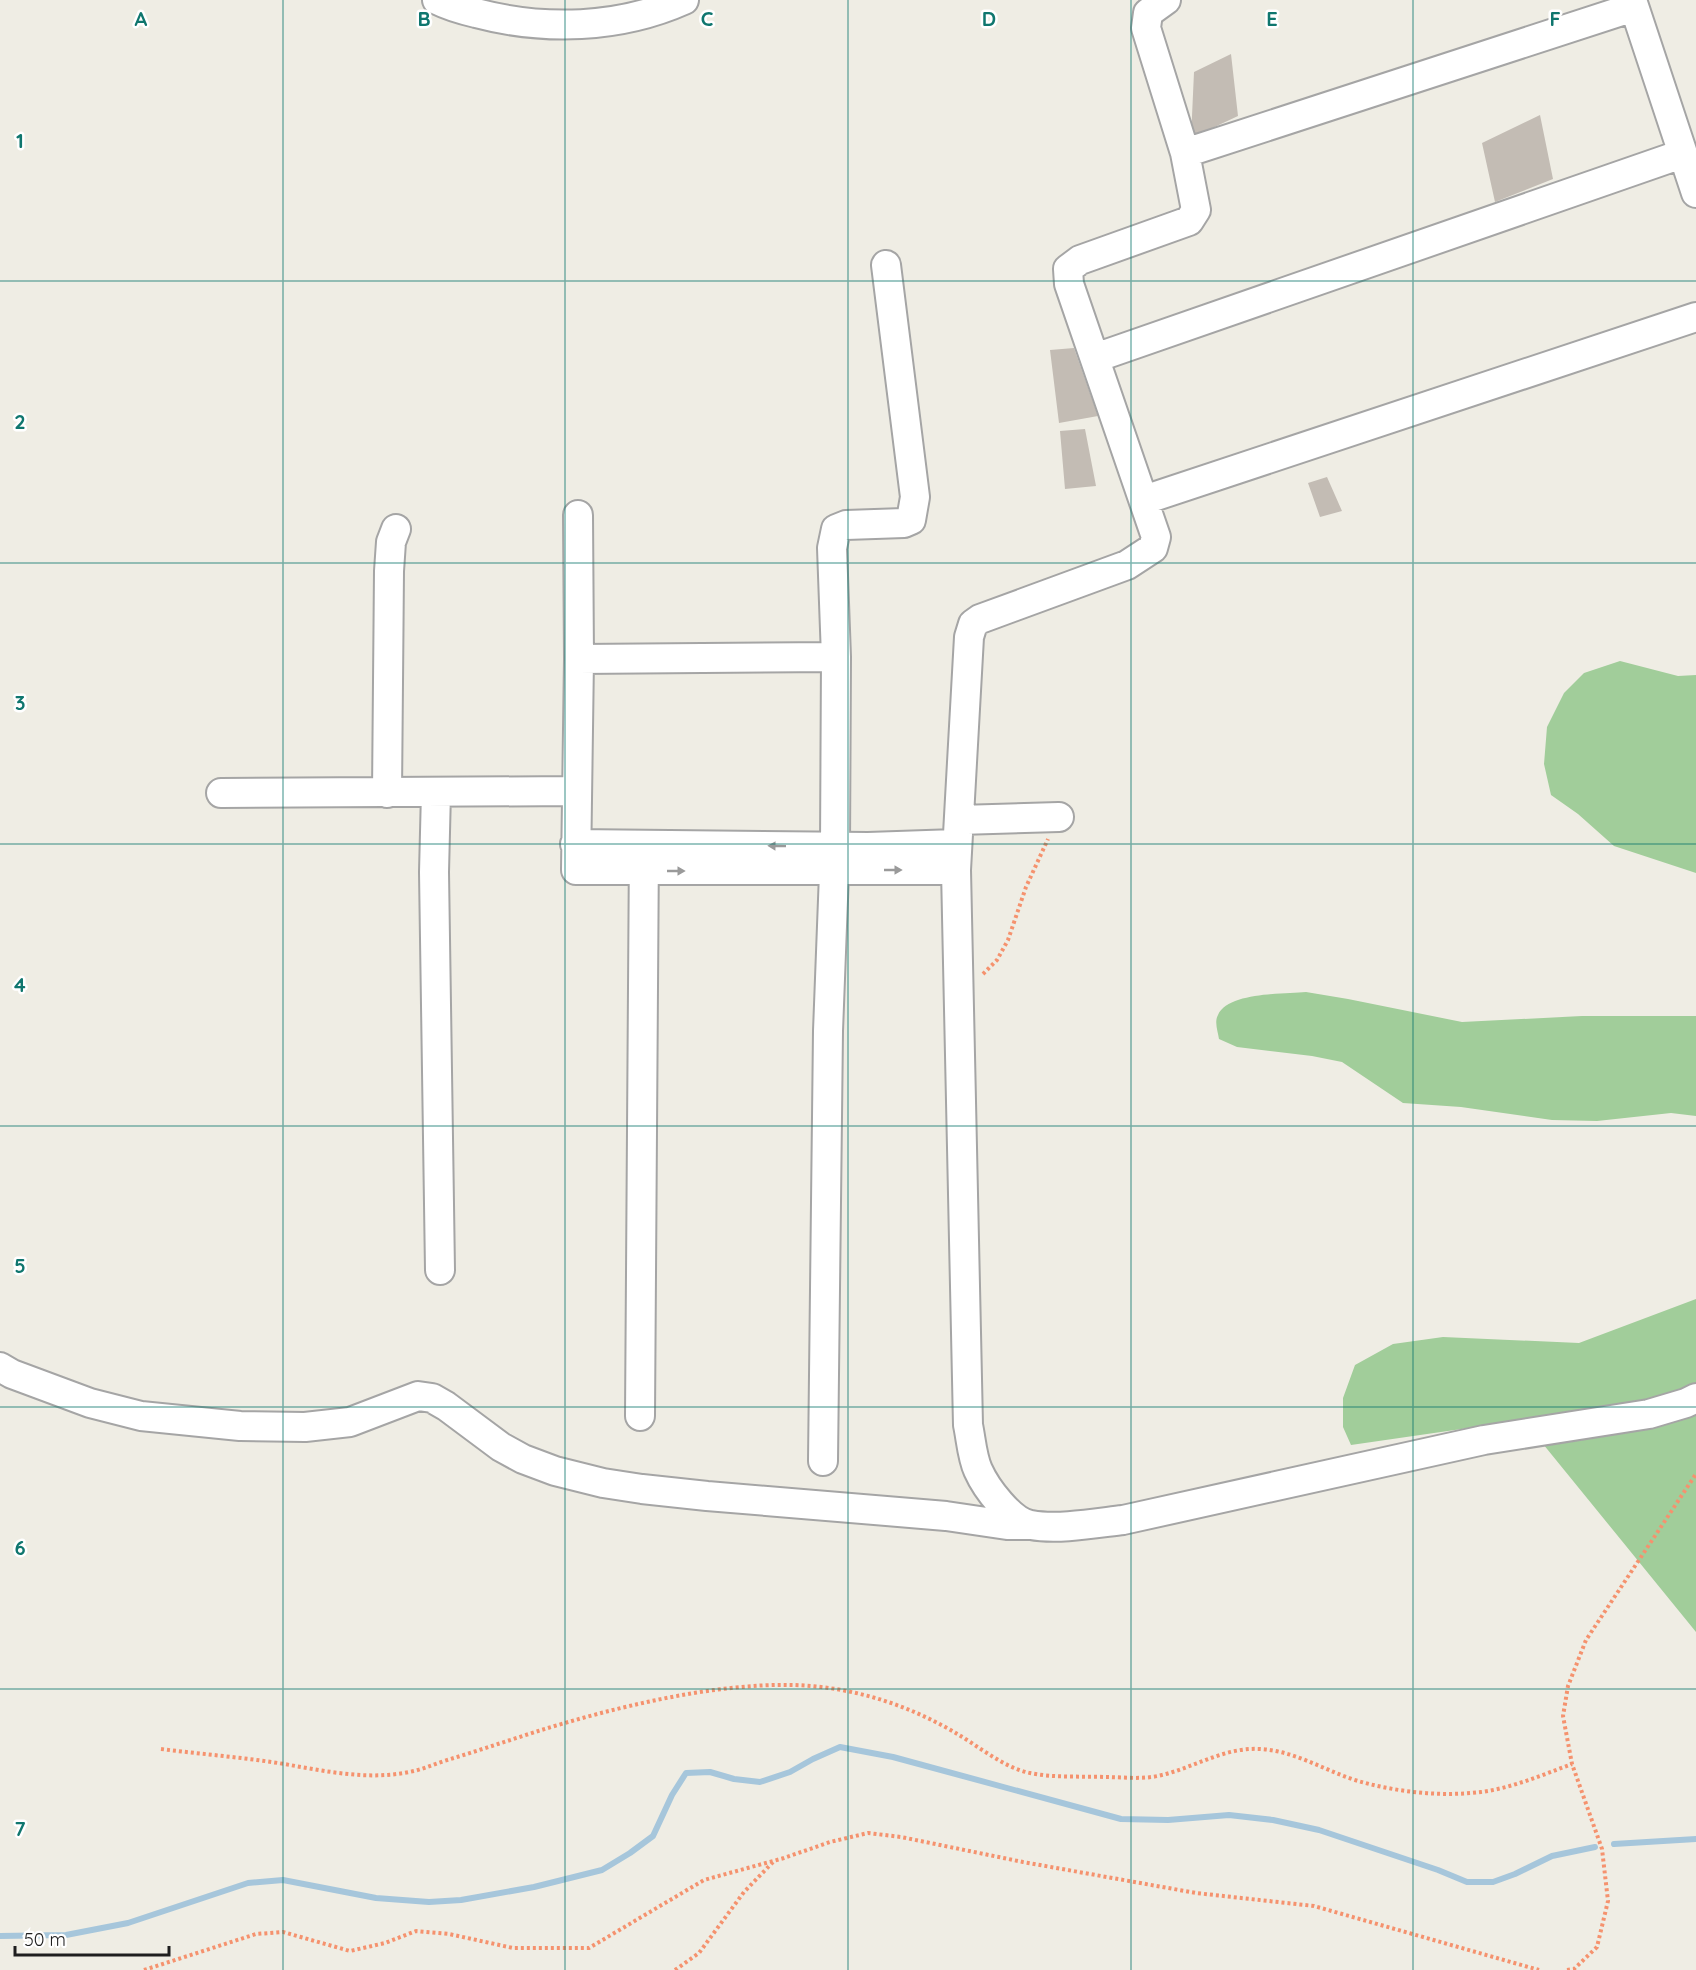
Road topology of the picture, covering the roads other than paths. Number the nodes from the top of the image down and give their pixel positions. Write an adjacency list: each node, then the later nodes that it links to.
1 (437, 0): 2 (street)
2 (684, 0)
3 (1166, 0): 5 (street)
4 (1633, 4): 5 (street); 6 (street)
5 (1185, 153): 10 (street)
6 (1682, 154): 7 (street); 10 (street)
7 (1696, 192)
8 (886, 265): 14 (street)
9 (1696, 317): 11 (street)
10 (1095, 358): 11 (street)
11 (1144, 500): 21 (street)
12 (578, 515): 15 (street)
13 (396, 529): 19 (street)
14 (836, 657): 15 (street); 23 (street)
15 (579, 659): 16 (street)
16 (576, 791): 17 (street); 22 (street)
17 (436, 792): 19 (street); 24 (street)
18 (221, 793): 19 (street)
19 (387, 793)
20 (1059, 817): 21 (street)
21 (957, 845): 23 (street); 29 (street)
22 (644, 858): 23 (street); 27 (street)
23 (835, 859): 28 (street)
24 (440, 1270)
25 (0, 1367): 29 (street)
26 (1696, 1398): 29 (street)
27 (640, 1416)
28 (823, 1461)
29 (1029, 1525)

